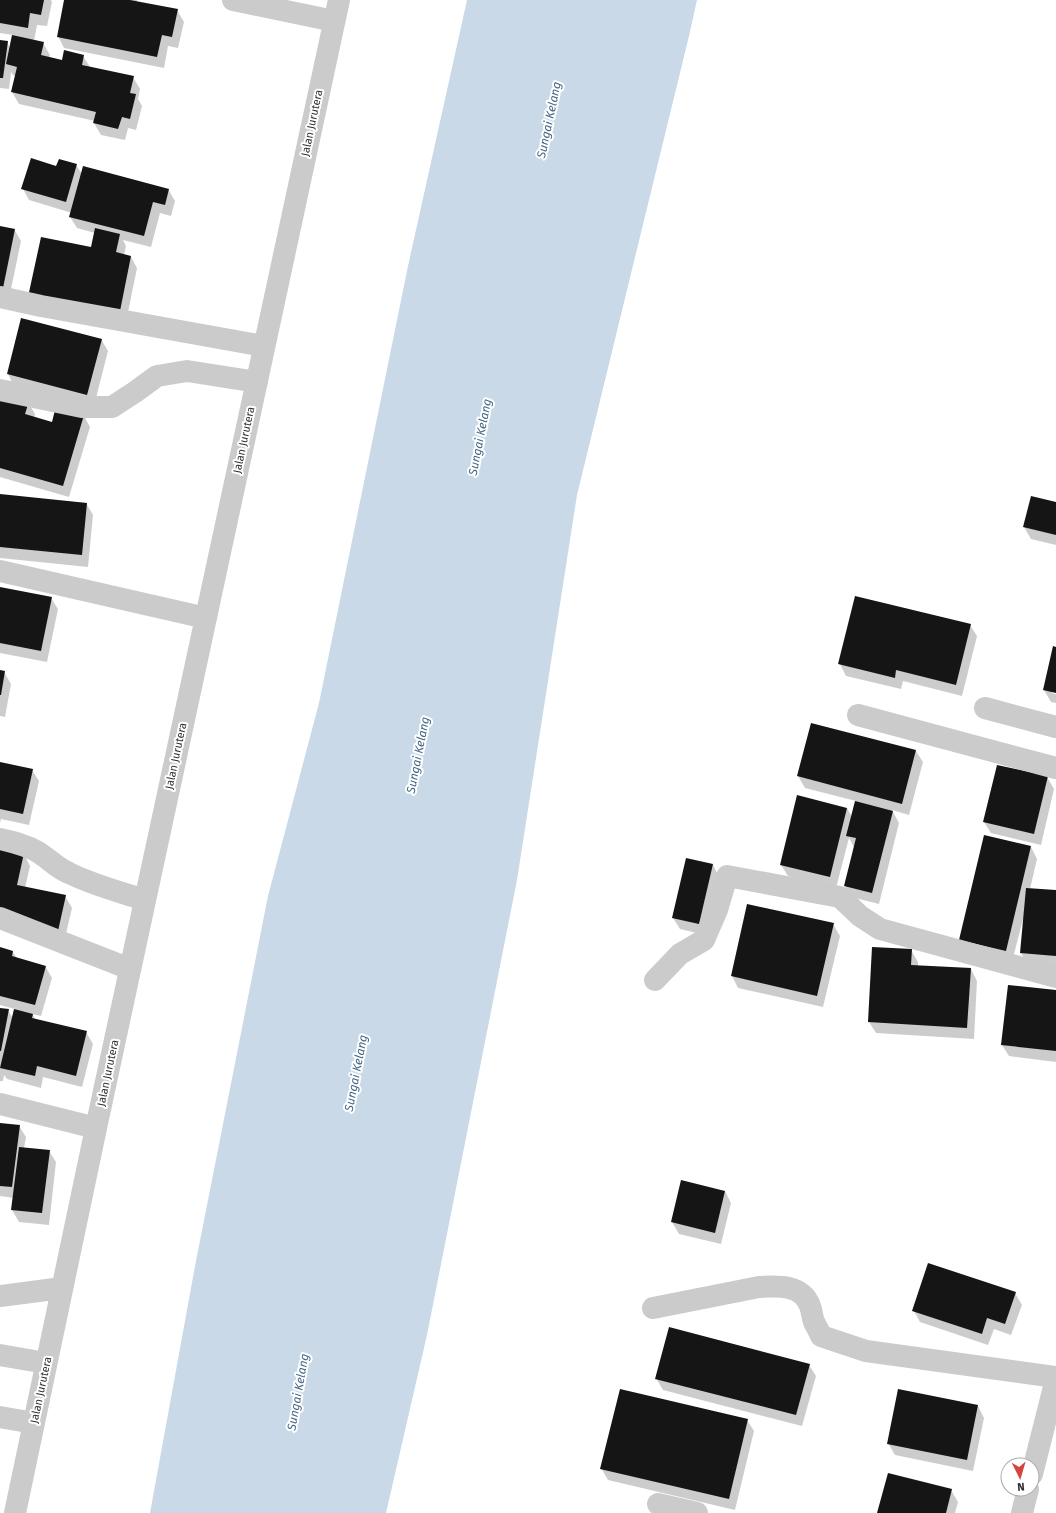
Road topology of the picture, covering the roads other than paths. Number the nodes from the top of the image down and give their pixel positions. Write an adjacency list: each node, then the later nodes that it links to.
1 (233, 0): 3 (street)
2 (338, 0): 3 (street, Jalan Jurutera)
3 (334, 21): 5 (street, Jalan Jurutera)
4 (0, 297): 5 (street)
5 (264, 346): 6 (street, Jalan Jurutera)
6 (256, 382): 7 (street); 9 (street, Jalan Jurutera)
7 (0, 390)
8 (0, 571): 9 (street)
9 (206, 618): 15 (street, Jalan Jurutera)
10 (985, 708): 12 (street)
11 (858, 715): 13 (street)
12 (1056, 727)
13 (1056, 768)
14 (0, 839): 15 (street)
15 (145, 900): 17 (street, Jalan Jurutera)
16 (0, 918): 17 (street)
17 (130, 969): 21 (street, Jalan Jurutera)
18 (1056, 977): 19 (street)
19 (655, 980)
20 (0, 1104): 21 (street)
21 (96, 1128): 22 (street, Jalan Jurutera)
22 (62, 1288): 23 (street); 26 (street, Jalan Jurutera)
23 (0, 1296)
24 (653, 1308): 27 (street)
25 (0, 1355): 26 (street)
26 (46, 1364): 29 (street, Jalan Jurutera)
27 (1056, 1378): 30 (street)
28 (2, 1423): 29 (street)
29 (34, 1423): 33 (street, Jalan Jurutera)
30 (1036, 1457)
31 (1026, 1497): 35 (street)
32 (658, 1504): 34 (street)
33 (15, 1513)
34 (697, 1513)
35 (1022, 1513)

